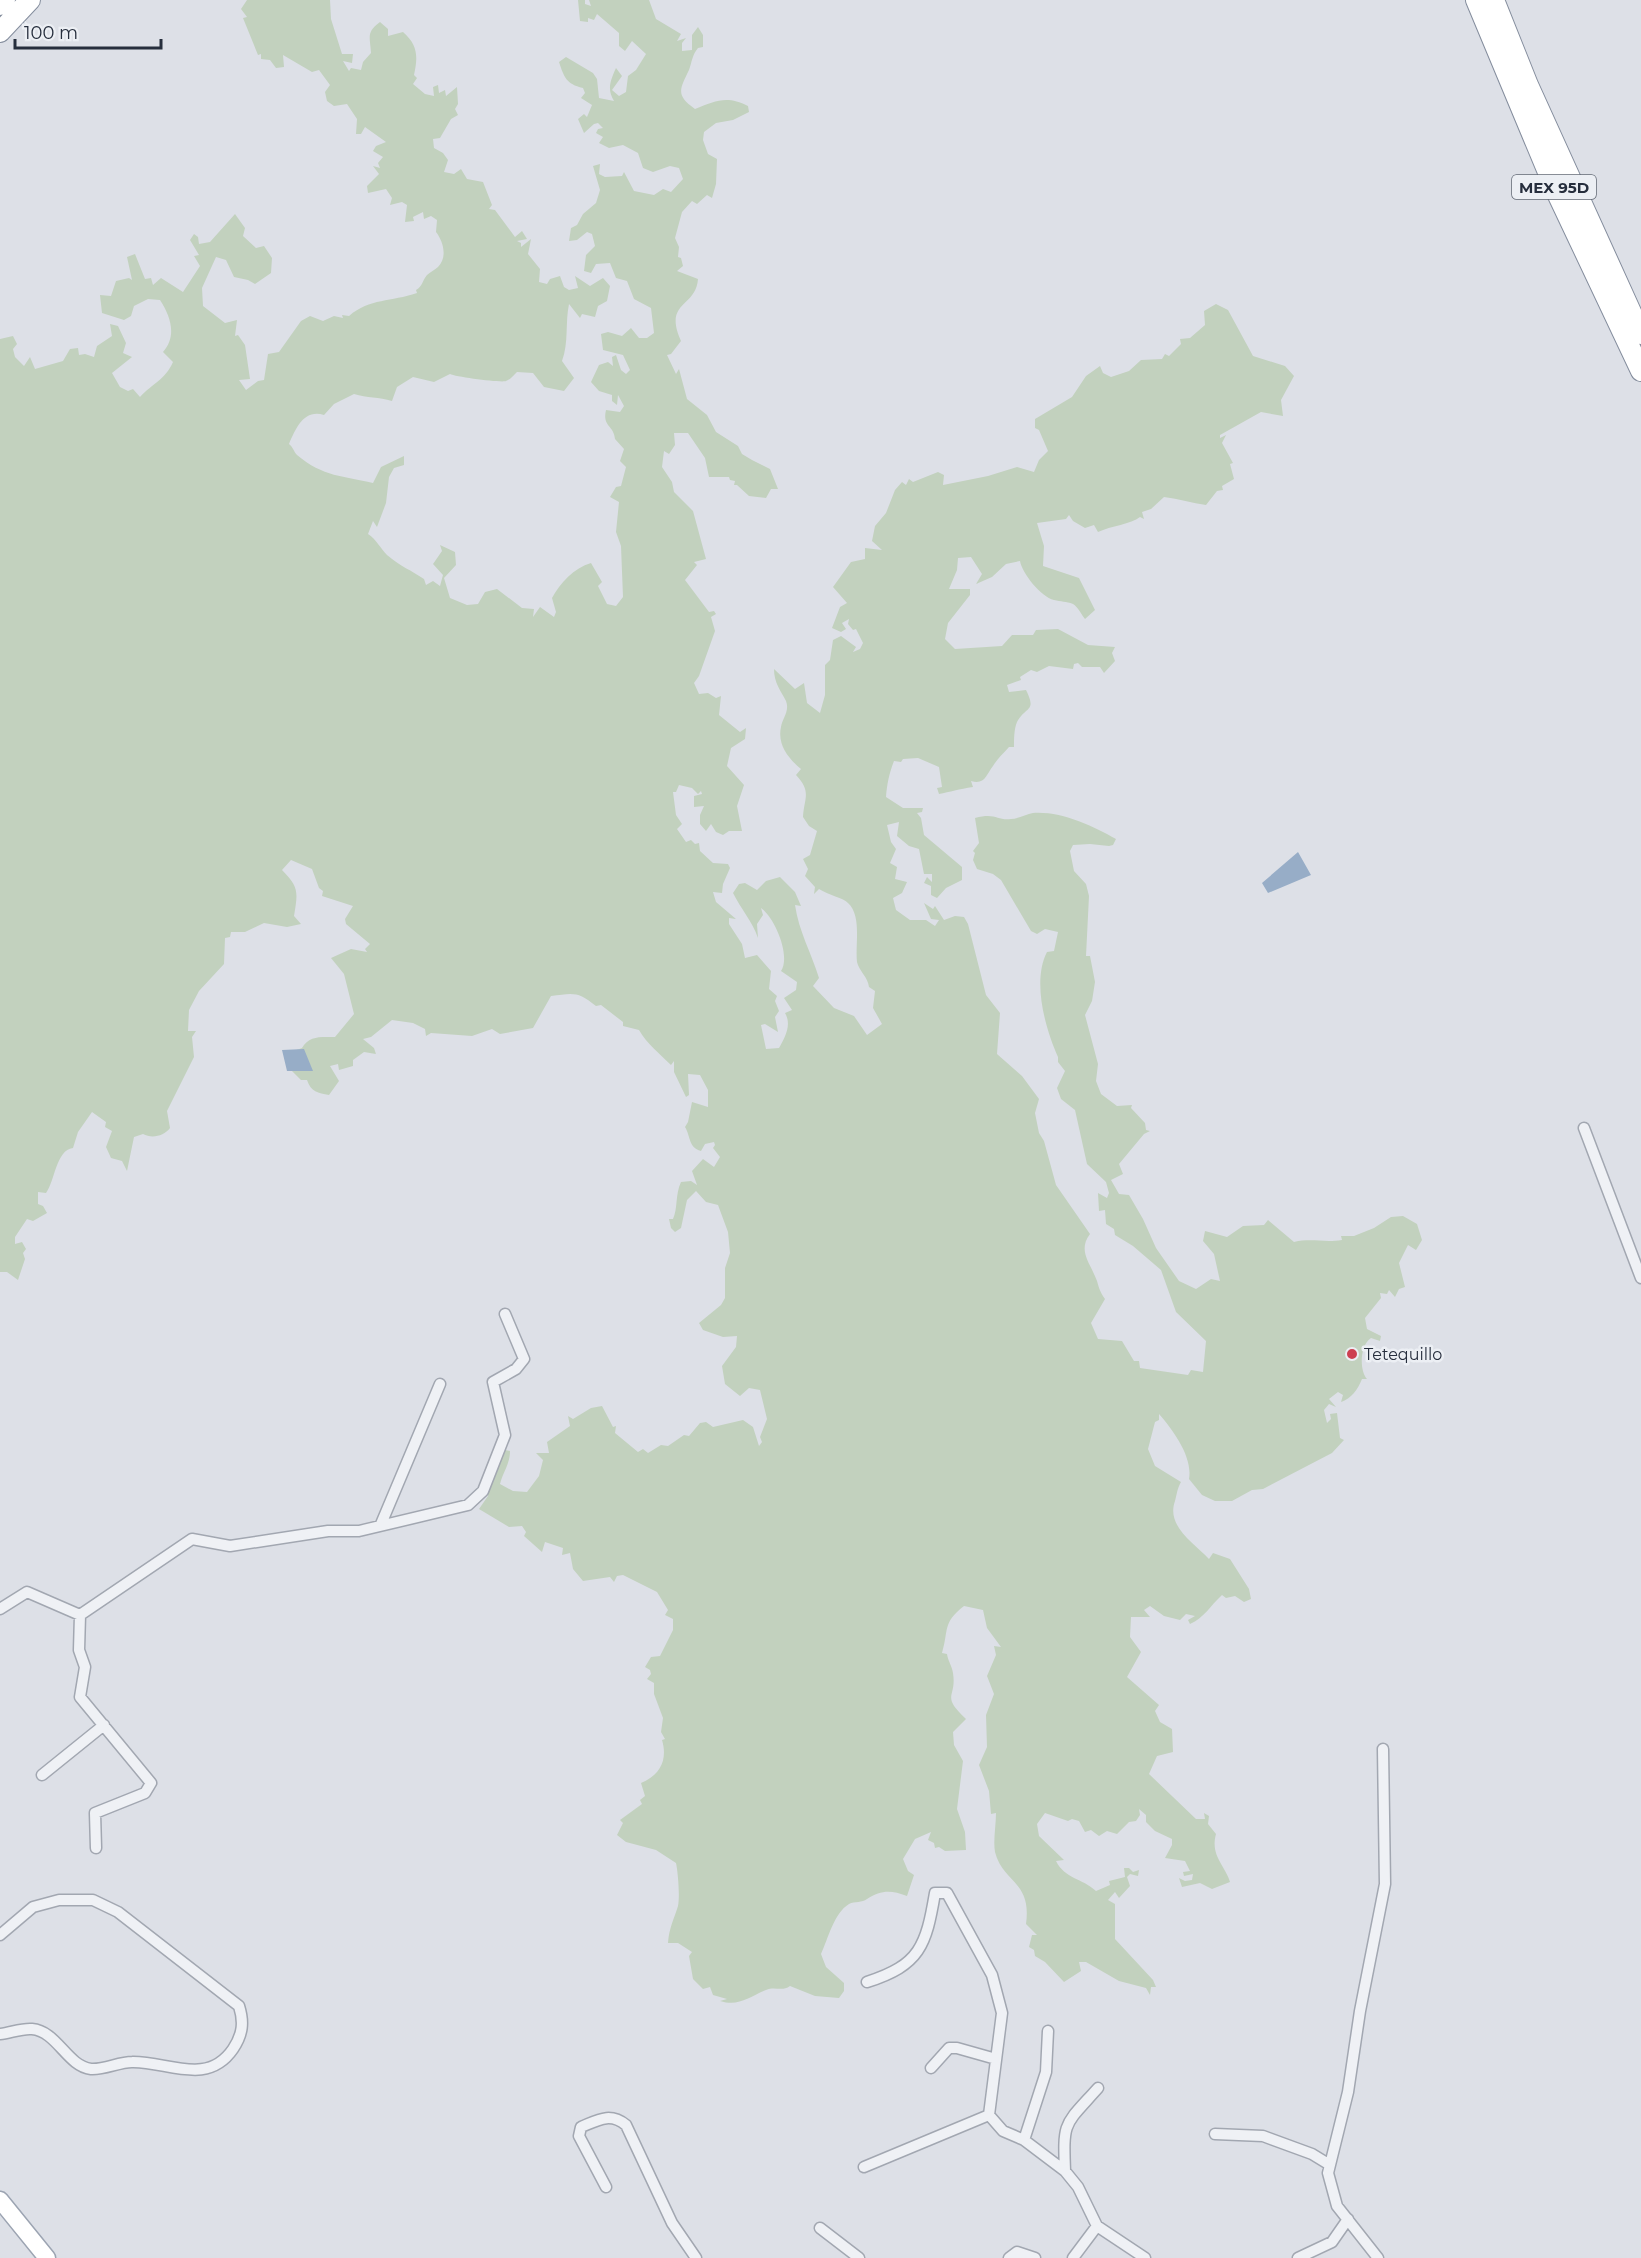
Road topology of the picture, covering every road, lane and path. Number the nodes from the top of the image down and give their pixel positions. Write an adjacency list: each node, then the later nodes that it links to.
1 (5, 0): 5 (highway)
2 (30, 0): 6 (highway)
3 (1476, 0): 8 (highway, MEX 95D)
4 (1494, 0): 7 (highway, MEX 95D)
5 (0, 5)
6 (0, 32)
7 (1641, 334)
8 (1641, 370)
9 (1584, 1128): 10 (street)
10 (1641, 1278)
11 (505, 1314): 13 (street)
12 (440, 1384): 13 (street)
13 (381, 1524): 15 (street)
14 (0, 1609): 15 (street)
15 (80, 1615): 16 (street)
16 (104, 1725): 18 (street); 19 (street)
17 (1383, 1749): 30 (street)
18 (42, 1775)
19 (96, 1848)
20 (0, 1935): 23 (street)
21 (867, 1982): 24 (street)
22 (1047, 2031): 29 (street)
23 (0, 2034)
24 (996, 2060): 25 (street); 27 (street)
25 (931, 2068)
26 (1098, 2088): 32 (street)
27 (989, 2115): 29 (street); 31 (street)
28 (1215, 2134): 30 (street)
29 (1024, 2140): 32 (street)
30 (1330, 2165): 35 (street)
31 (864, 2167)
32 (1065, 2171): 36 (street)
33 (606, 2187): 39 (street)
34 (0, 2200): 38 (main road)
35 (1348, 2219): 45 (street); 46 (street)
36 (1097, 2226): 43 (street); 44 (street)
37 (820, 2228): 40 (street)
38 (47, 2258)
39 (696, 2258)
40 (859, 2258)
41 (1009, 2258): 42 (street)
42 (1035, 2258)
43 (1073, 2258)
44 (1145, 2258)
45 (1298, 2258)
46 (1378, 2258)

